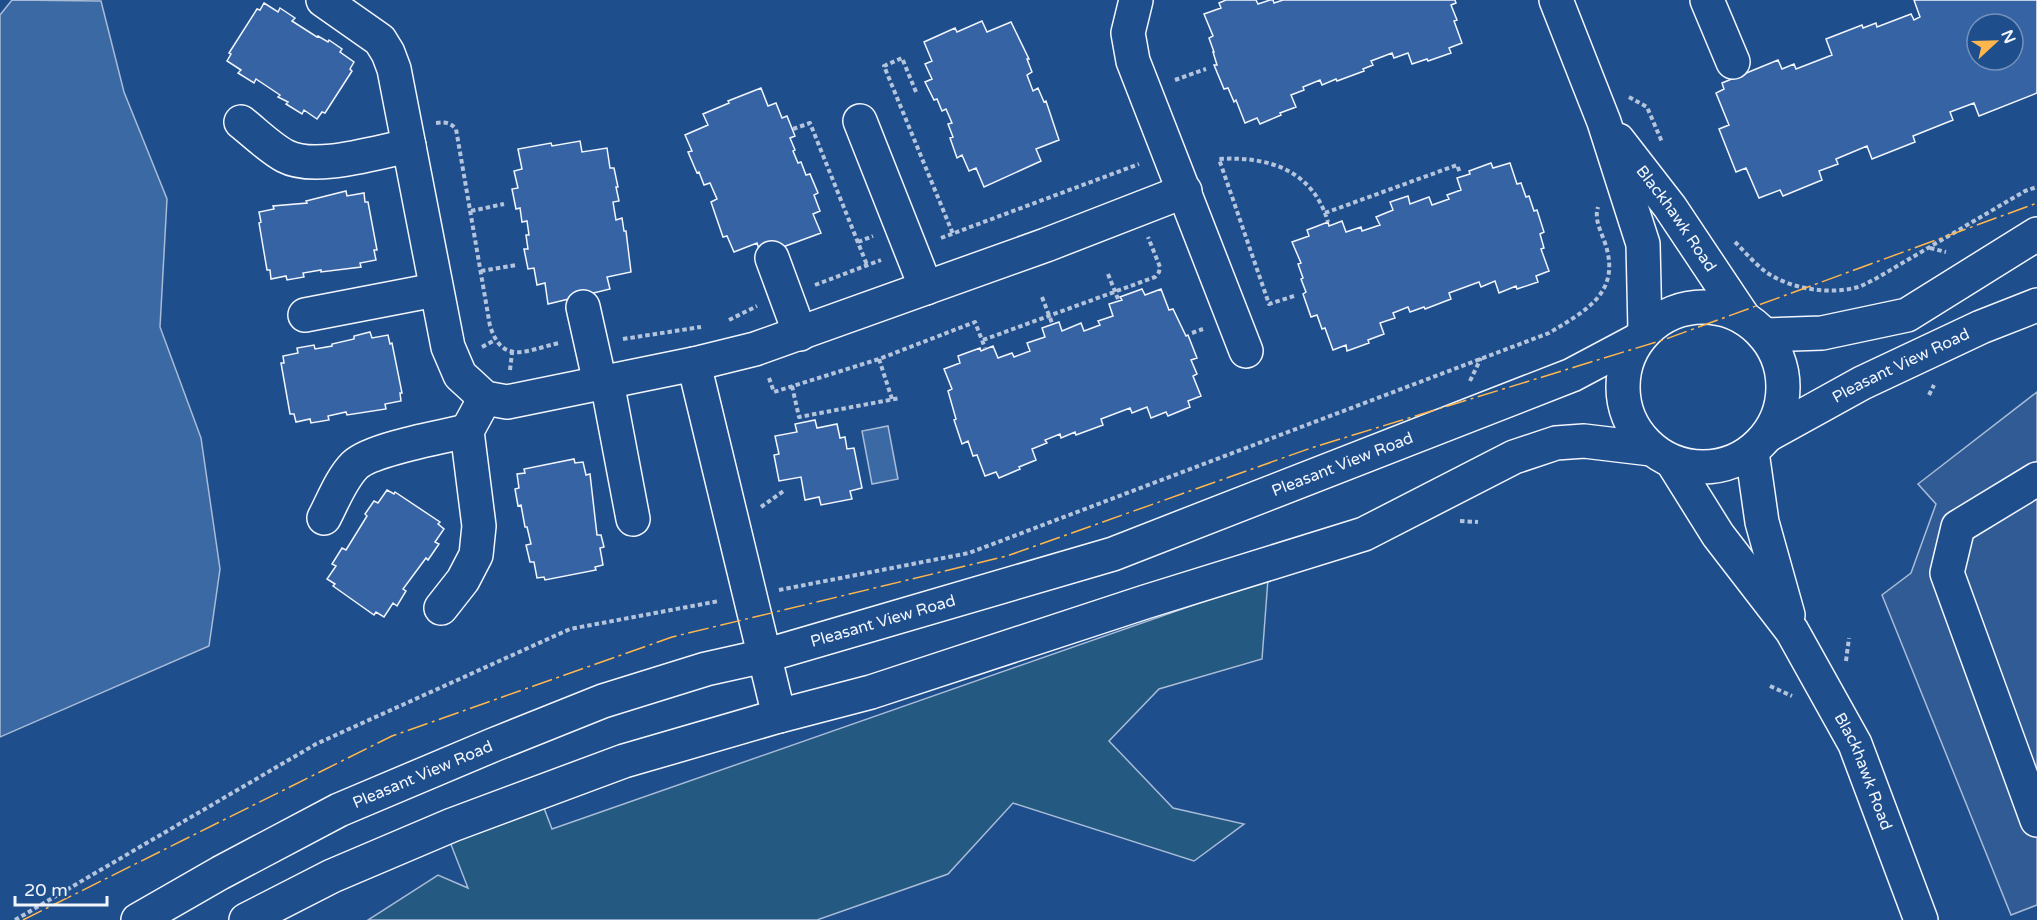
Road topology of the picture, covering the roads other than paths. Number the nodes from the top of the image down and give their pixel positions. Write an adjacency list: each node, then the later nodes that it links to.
1 (323, 0): 9 (main road)
2 (1136, 0): 10 (main road)
3 (1556, 0): 8 (main road, Blackhawk Road)
4 (1707, 0): 5 (main road)
5 (1733, 62)
6 (860, 121): 13 (main road)
7 (241, 122): 9 (main road)
8 (1604, 122): 18 (main road, Blackhawk Road); 20 (main road, Blackhawk Road)
9 (419, 135): 14 (main road)
10 (1185, 191): 13 (main road); 21 (main road)
11 (2037, 234): 18 (main road)
12 (772, 258): 19 (main road)
13 (926, 288): 19 (main road)
14 (435, 290): 17 (main road); 24 (main road)
15 (2037, 305): 26 (main road, Pleasant View Road)
16 (583, 307): 23 (main road)
17 (305, 315)
18 (1754, 326): 20 (main road); 26 (main road)
19 (800, 334): 22 (main road)
20 (1641, 336): 27 (main road); 33 (main road, Pleasant View Road)
21 (1246, 351)
22 (694, 364): 23 (main road); 33 (main road)
23 (603, 383): 24 (main road); 30 (main road)
24 (485, 398): 25 (main road)
25 (466, 431): 29 (main road); 31 (main road)
26 (1760, 443): 27 (main road); 32 (main road, Blackhawk Road)
27 (1662, 456): 32 (main road, Blackhawk Road); 34 (main road)
28 (2037, 479): 35 (main road)
29 (324, 518)
30 (633, 519)
31 (441, 608)
32 (1792, 631): 38 (main road, Blackhawk Road)
33 (764, 656): 34 (main road); 36 (main road, Pleasant View Road)
34 (779, 716): 37 (main road)
35 (2037, 820)
36 (138, 920)
37 (246, 920)
38 (1921, 920)

